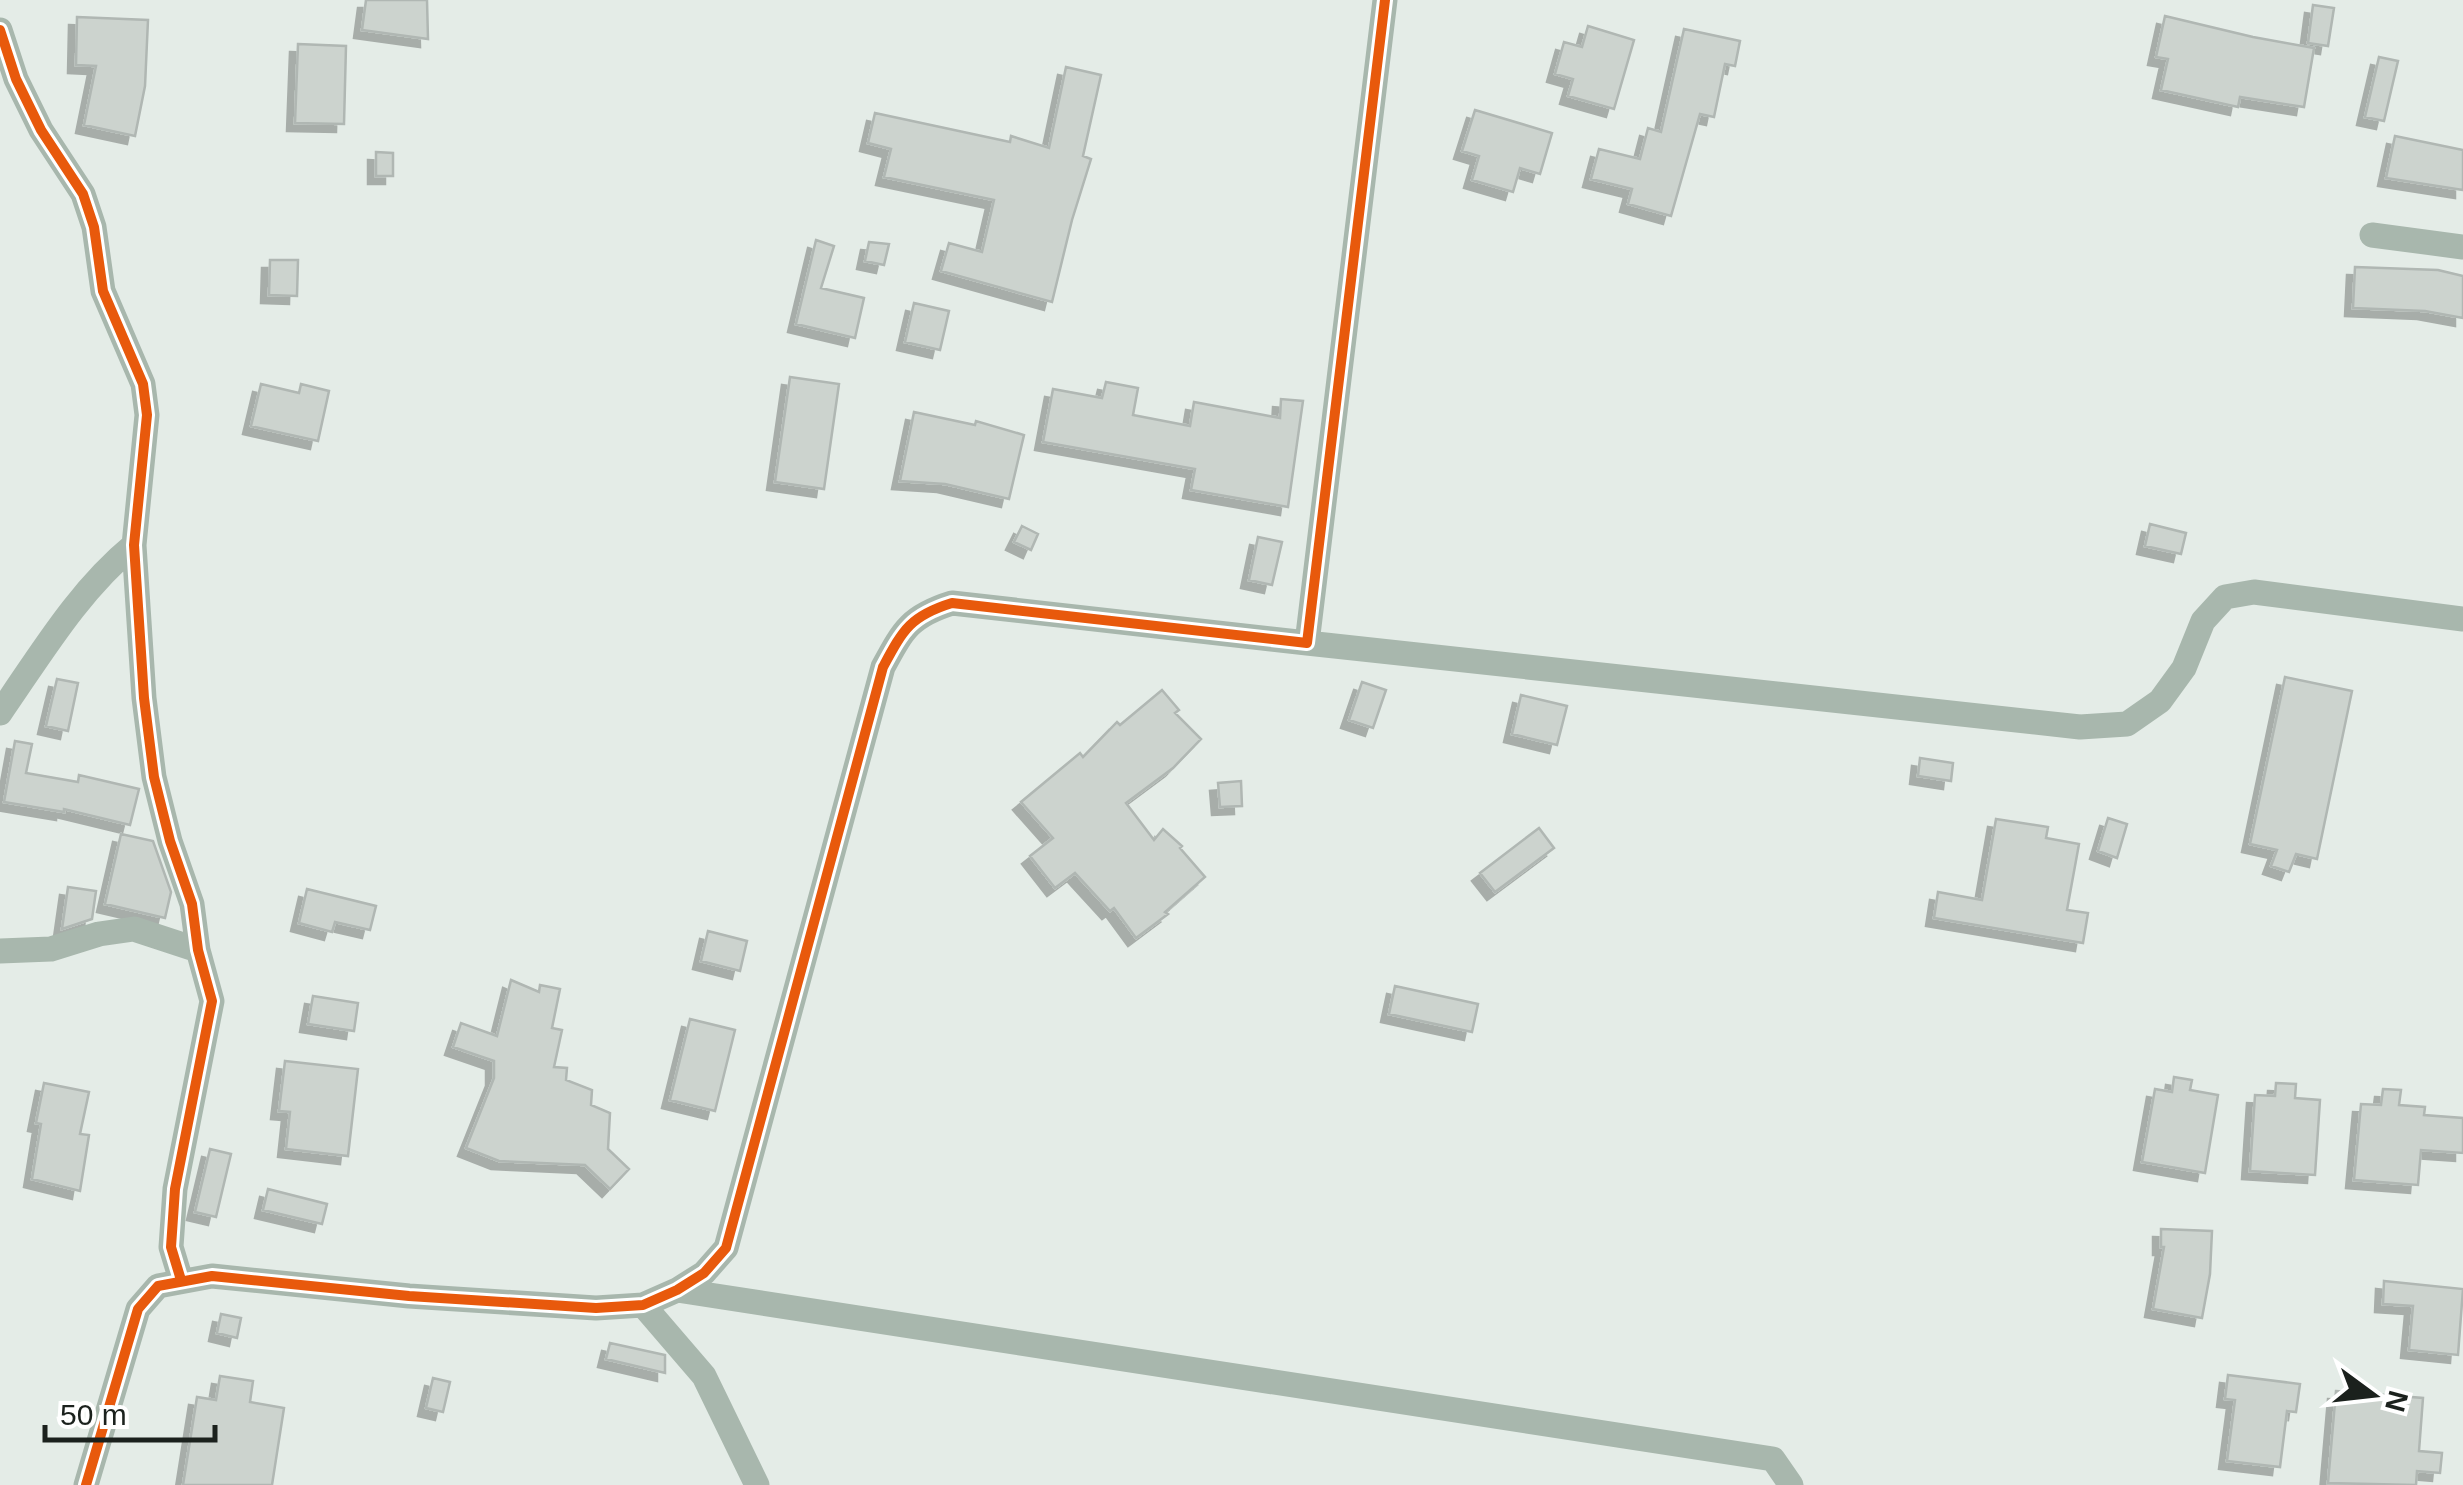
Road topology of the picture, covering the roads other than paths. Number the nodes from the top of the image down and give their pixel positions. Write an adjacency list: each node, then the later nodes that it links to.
1 (1385, 0): 7 (street)
2 (0, 30): 5 (street)
3 (2372, 235): 4 (street)
4 (2463, 247)
5 (134, 545): 8 (street); 9 (street)
6 (2463, 619): 7 (street)
7 (1307, 643): 12 (street)
8 (0, 713)
9 (198, 950): 10 (street); 11 (street)
10 (0, 951)
11 (182, 1280): 13 (street); 14 (street)
12 (677, 1290): 13 (street); 16 (street)
13 (643, 1304): 15 (street)
14 (86, 1485)
15 (757, 1485)
16 (1791, 1485)

